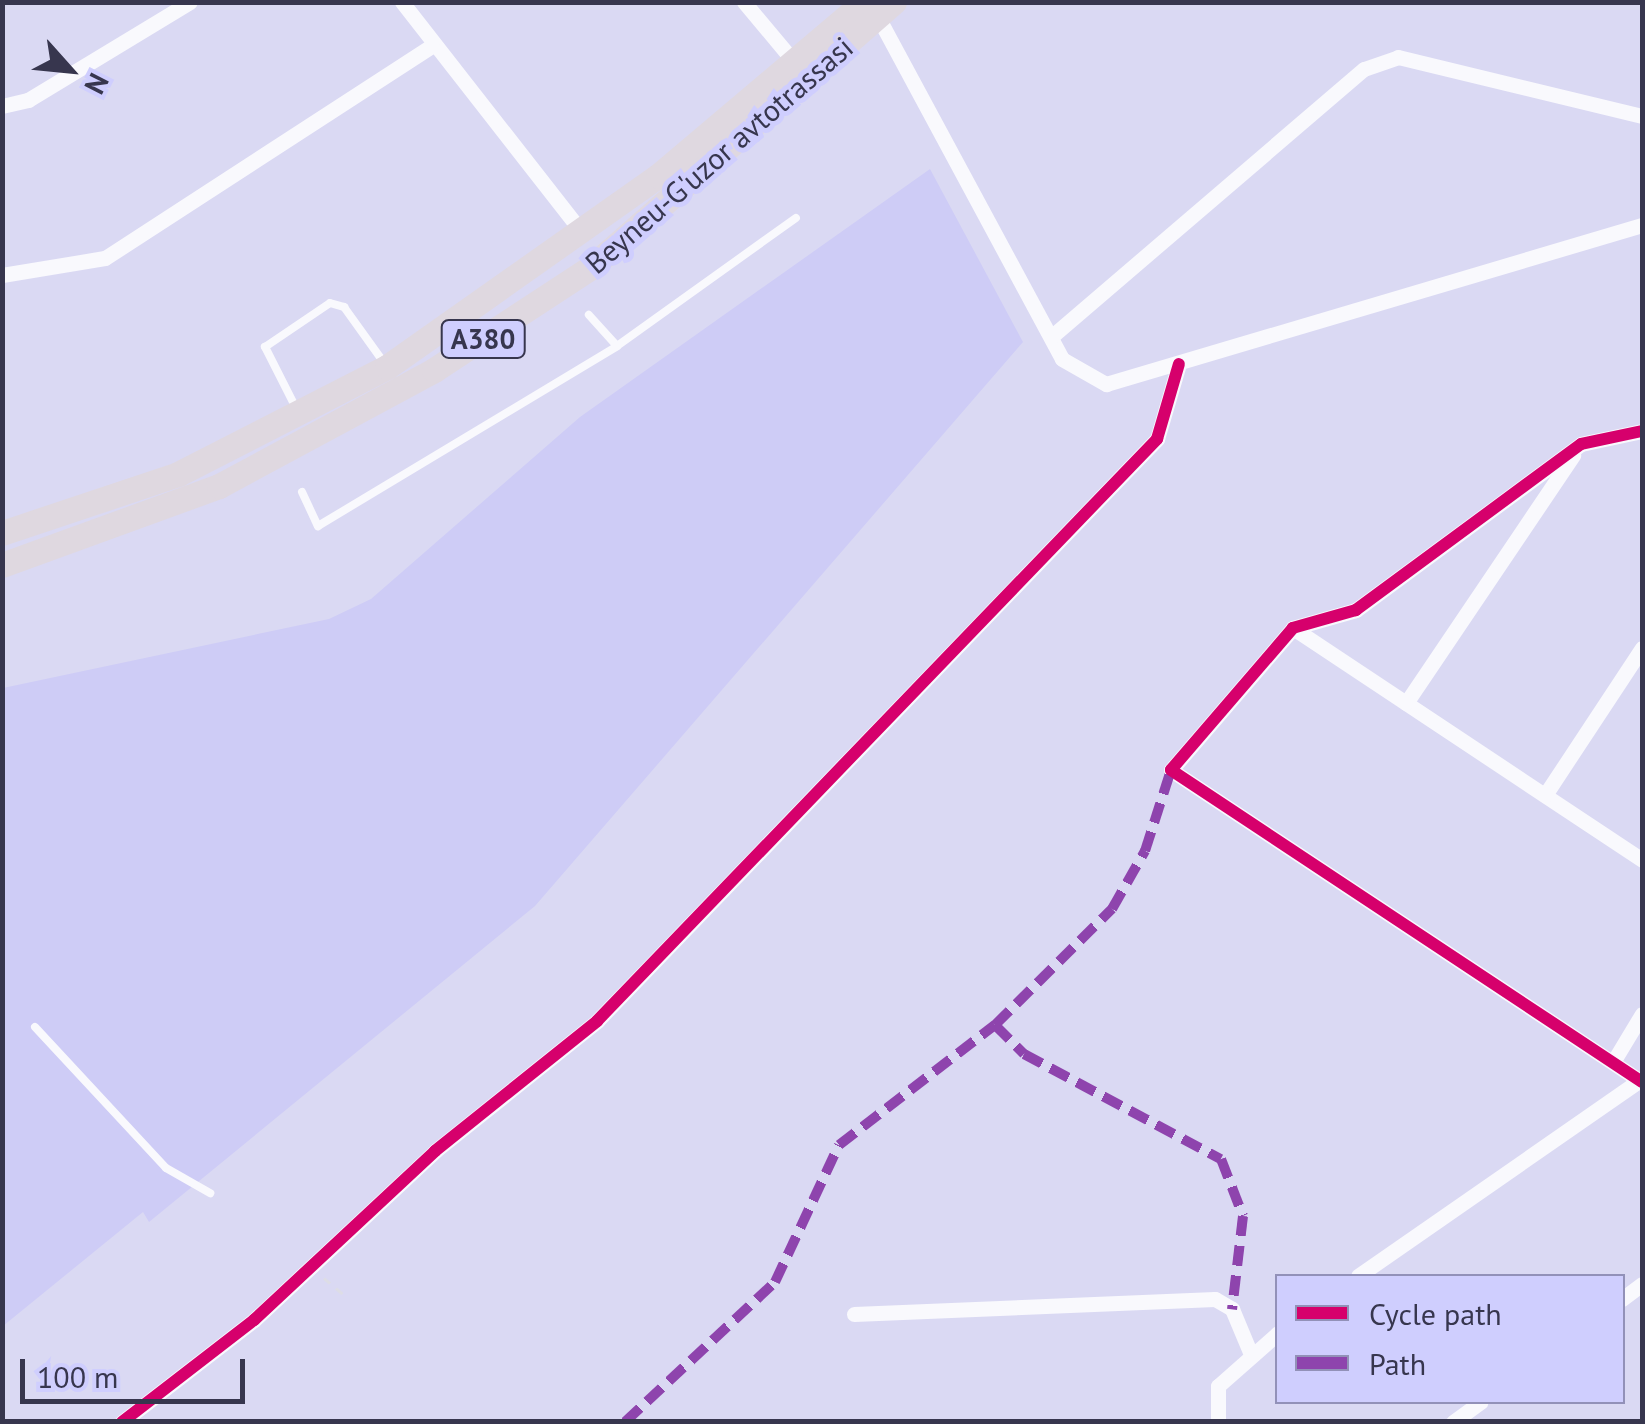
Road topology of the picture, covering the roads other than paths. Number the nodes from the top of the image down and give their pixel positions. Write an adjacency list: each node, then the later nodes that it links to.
1 (190, 2): 7 (street)
2 (402, 2): 5 (street)
3 (744, 2): 6 (street)
4 (879, 7): 6 (highway, Beyneu-G'uzor avtotrassasi / A380); 12 (highway, Beyneu-G'uzor avtotrassasi / A380); 15 (street)
5 (432, 46): 11 (street); 13 (street)
6 (794, 63): 11 (highway, Beyneu-G'uzor avtotrassasi / A380)
7 (2, 106)
8 (1642, 116): 15 (street)
9 (796, 218): 16 (lane)
10 (1642, 225): 17 (street)
11 (578, 238): 12 (highway); 18 (highway, Beyneu-G'uzor avtotrassasi / A380)
12 (590, 268): 24 (highway, Beyneu-G'uzor avtotrassasi / A380)
13 (2, 275)
14 (589, 315): 16 (lane)
15 (1051, 337): 17 (street)
16 (617, 346): 22 (lane)
17 (1180, 364): 40 (street)
18 (387, 367): 19 (highway, Beyneu-G'uzor avtotrassasi / A380); 19 (lane)
19 (300, 416): 23 (highway, Beyneu-G'uzor avtotrassasi / A380)
20 (1642, 431): 21 (street)
21 (1581, 444): 25 (street); 27 (street)
22 (302, 492)
23 (2, 533)
24 (2, 564)
25 (1293, 628): 27 (street); 32 (street)
26 (1642, 648): 28 (street)
27 (1406, 703): 28 (street)
28 (1545, 796): 29 (street)
29 (1642, 860)
30 (1642, 1014): 32 (street)
31 (35, 1027): 34 (lane)
32 (1613, 1062): 33 (street)
33 (1641, 1081): 35 (street)
34 (210, 1193)
35 (1361, 1274)
36 (854, 1314): 38 (street)
37 (1275, 1335): 38 (street)
38 (1250, 1352): 41 (street)
39 (1478, 1404): 42 (street)
40 (122, 1422)
41 (1218, 1422)
42 (1453, 1422)

